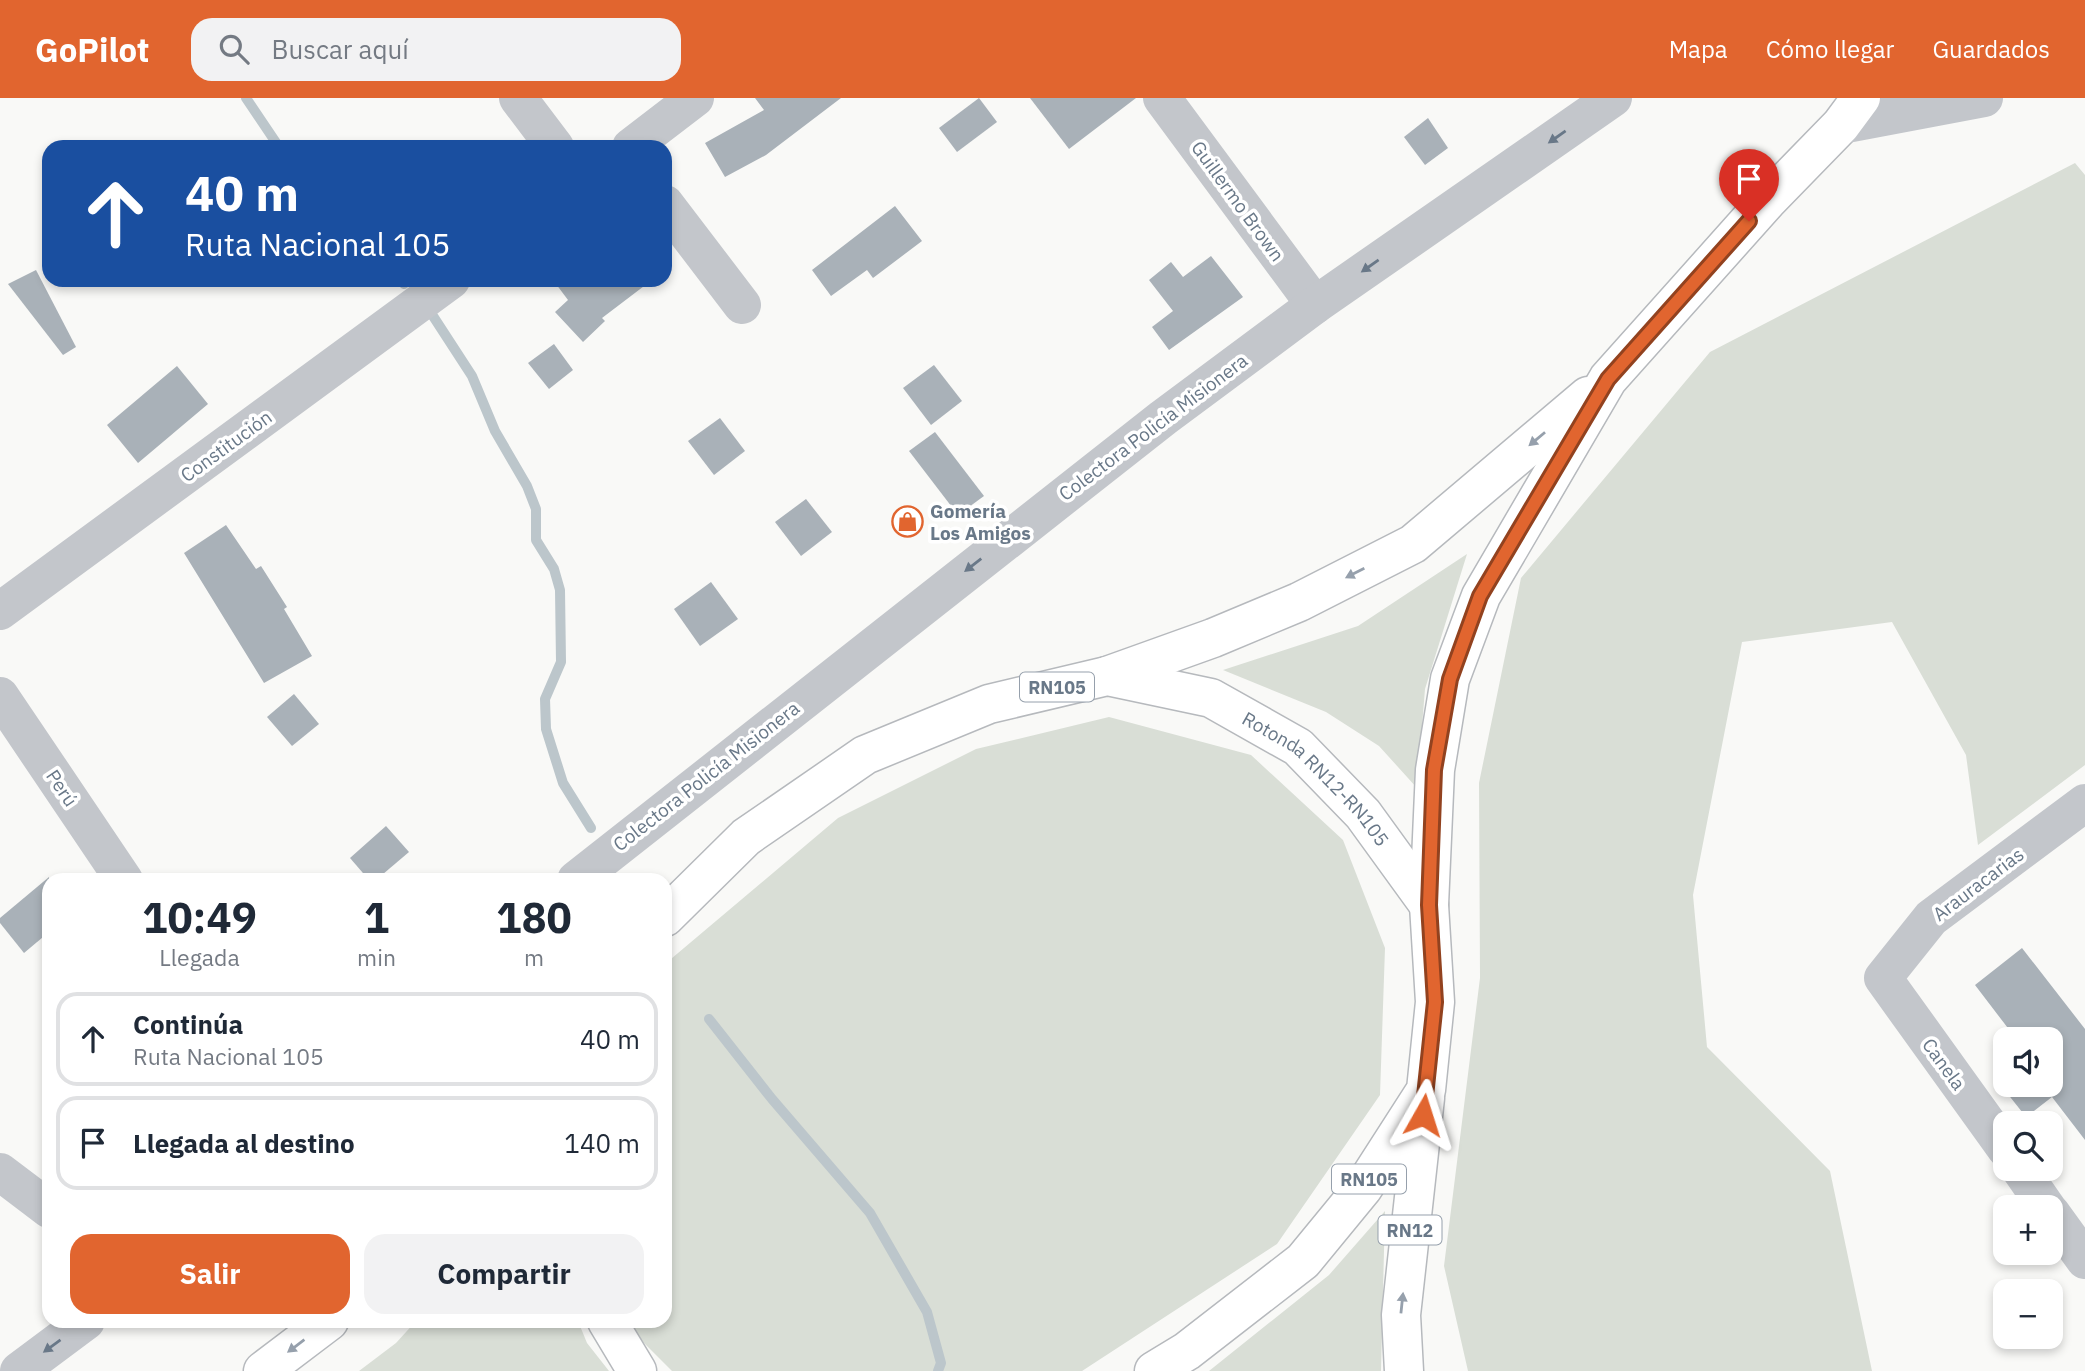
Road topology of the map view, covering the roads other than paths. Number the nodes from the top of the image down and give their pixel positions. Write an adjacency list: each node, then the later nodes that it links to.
1 (518, 98): 8 (street)
2 (695, 98): 9 (street)
3 (1162, 98): 13 (street, Guillermo Brown)
4 (1613, 98): 13 (street, Colectora Policía Misionera, one-way to 13)
5 (1889, 98): 7 (highway, RN105)
6 (1984, 98): 7 (street)
7 (1851, 111): 14 (highway, RN105)
8 (550, 140)
9 (640, 140)
10 (672, 213): 12 (street)
11 (441, 287): 15 (street, Constitución)
12 (742, 305)
13 (1315, 305): 20 (street, Colectora Policía Misionera, one-way to 20)
14 (1608, 379): 16 (highway, RN105, one-way to 16); 21 (highway, RN105)
15 (0, 611)
16 (1107, 676): 21 (highway, Rotonda RN12-RN105 / RN105); 22 (highway, Rotonda RN12-RN105 / RN105)
17 (0, 696): 19 (street, Perú)
18 (2085, 803): 23 (street, Arauracarias)
19 (119, 873)
20 (585, 873)
21 (1429, 905): 24 (highway, RN105)
22 (672, 910)
23 (1883, 978): 25 (street, Canela)
24 (1426, 1090): 36 (highway, RN105); 37 (highway, RN12, one-way to 24)
25 (1993, 1131)
26 (0, 1172): 27 (street)
27 (42, 1204)
28 (2063, 1229): 29 (street)
29 (2084, 1258)
30 (77, 1328): 33 (street, one-way to 33)
31 (320, 1328): 34 (highway, one-way to 34)
32 (611, 1328): 35 (highway)
33 (19, 1371)
34 (263, 1371)
35 (637, 1371)
36 (1154, 1371)
37 (1404, 1371)

